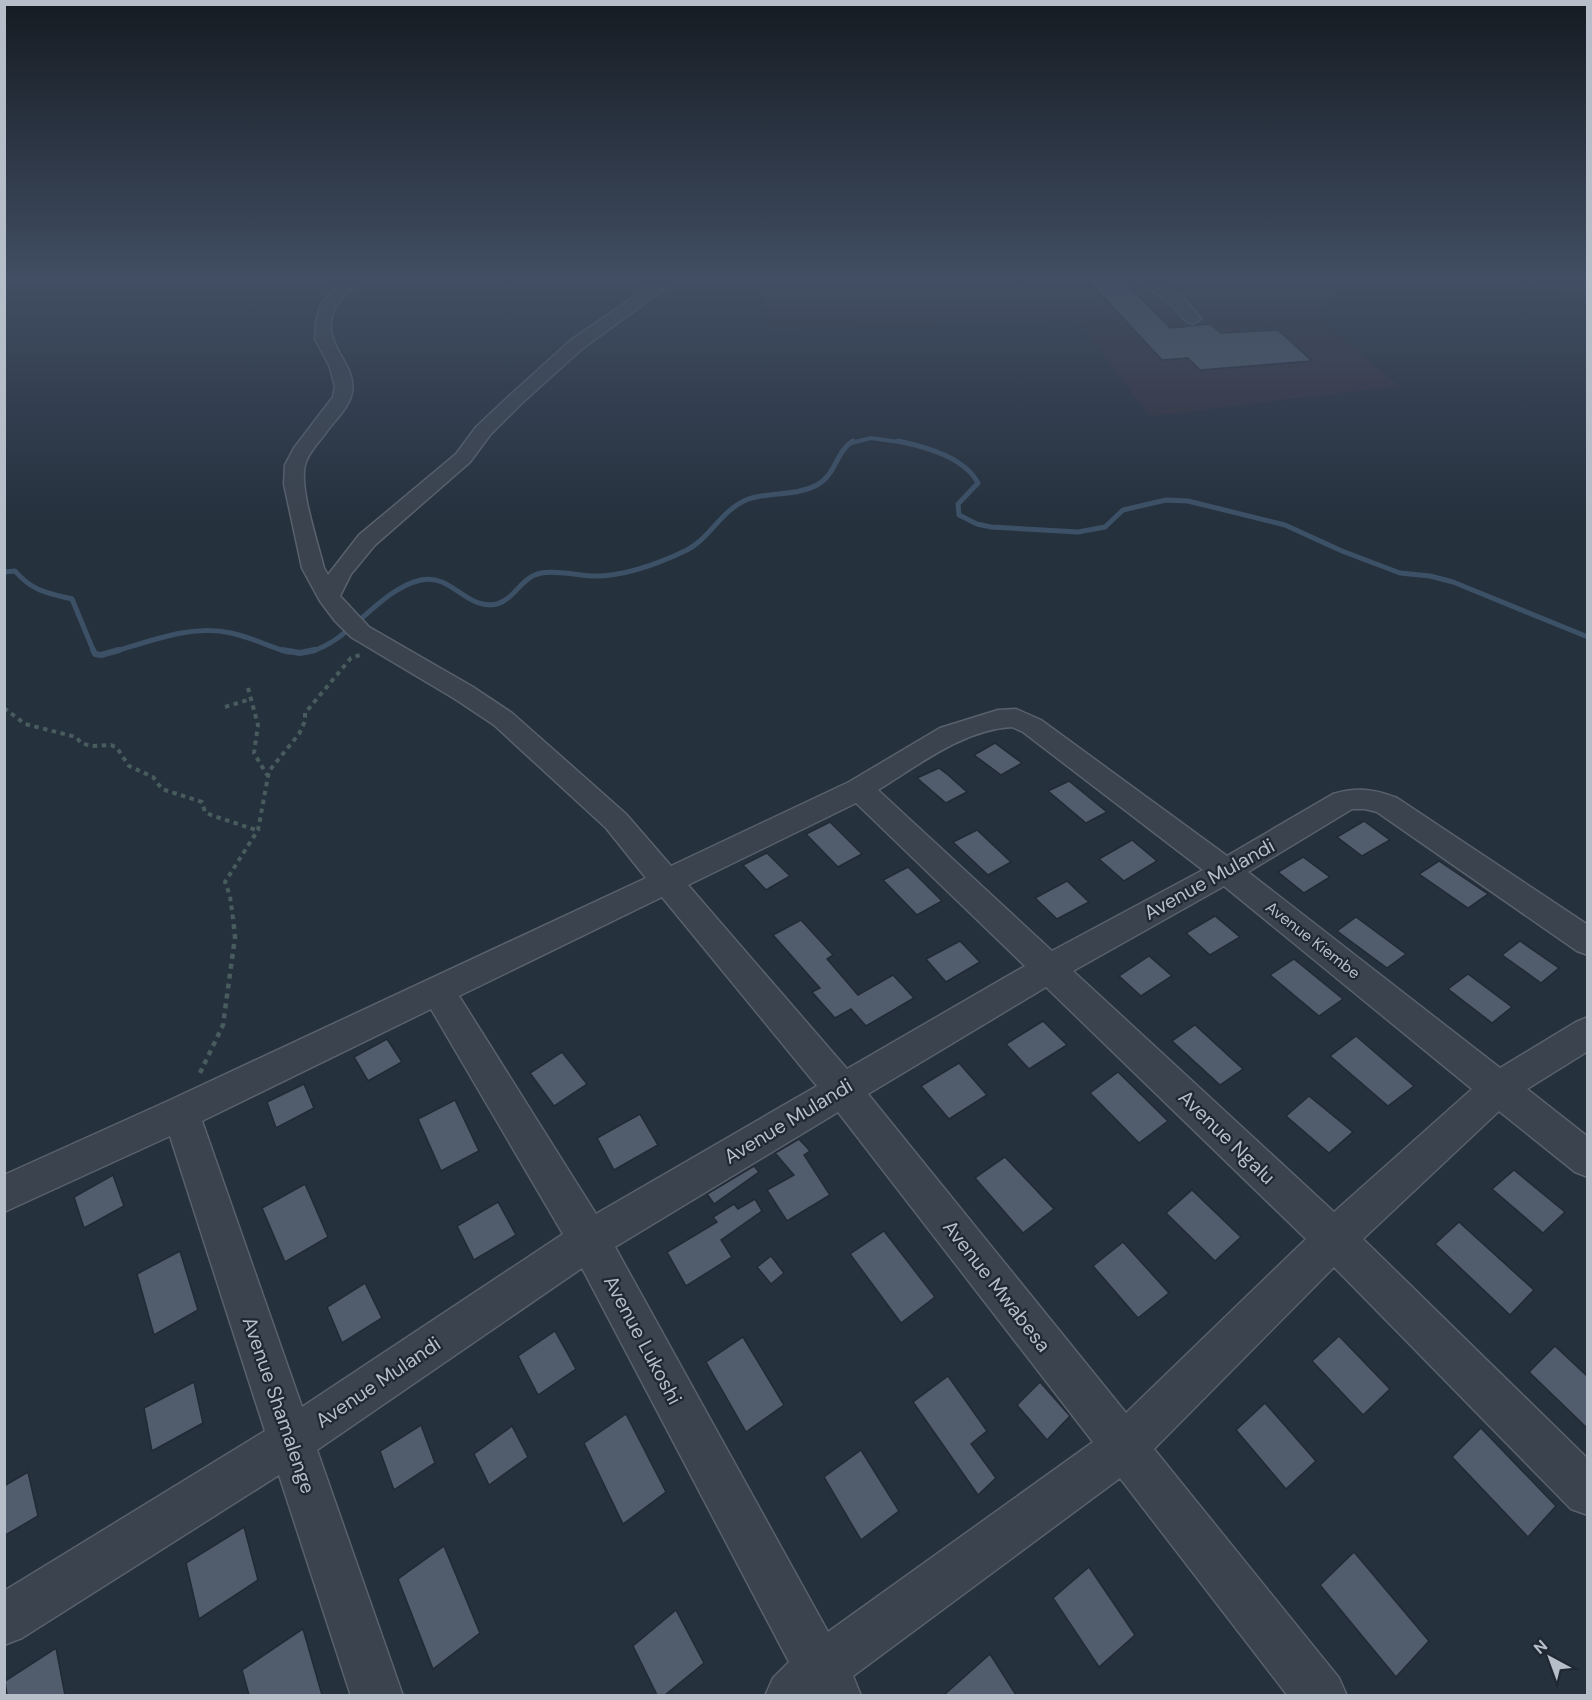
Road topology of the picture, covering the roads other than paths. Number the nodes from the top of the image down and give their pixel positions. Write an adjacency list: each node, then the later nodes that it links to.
1 (334, 358): 3 (street)
2 (561, 358): 3 (street)
3 (328, 596): 6 (street, Avenue Mwabesa)
4 (859, 789): 5 (street, Avenue Kiembe); 6 (street); 8 (street, Avenue Ngalu)
5 (1226, 871): 7 (street, Avenue Mulandi); 8 (street, Avenue Mulandi); 11 (street, Avenue Kiembe)
6 (666, 882): 9 (street); 12 (street, Avenue Mwabesa)
7 (1587, 942)
8 (1050, 968): 12 (street, Avenue Mulandi); 16 (street, Avenue Ngalu)
9 (438, 991): 13 (street); 17 (street, Avenue Lukoshi)
10 (1587, 1032): 11 (street)
11 (1499, 1088): 14 (street, Avenue Kiembe); 16 (street)
12 (842, 1089): 17 (street, Avenue Mulandi); 19 (street, Avenue Mwabesa)
13 (181, 1113): 15 (street); 18 (street, Avenue Shamalenge)
14 (1587, 1160)
15 (4, 1194)
16 (1334, 1239): 19 (street); 20 (street, Avenue Ngalu)
17 (589, 1240): 18 (street, Avenue Mulandi); 22 (street, Avenue Lukoshi)
18 (291, 1442): 21 (street, Avenue Mulandi); 23 (street, Avenue Shamalenge)
19 (1124, 1447): 22 (street); 24 (street, Avenue Mwabesa)
20 (1587, 1492)
21 (4, 1620)
22 (816, 1687)
23 (377, 1695)
24 (1321, 1695)

